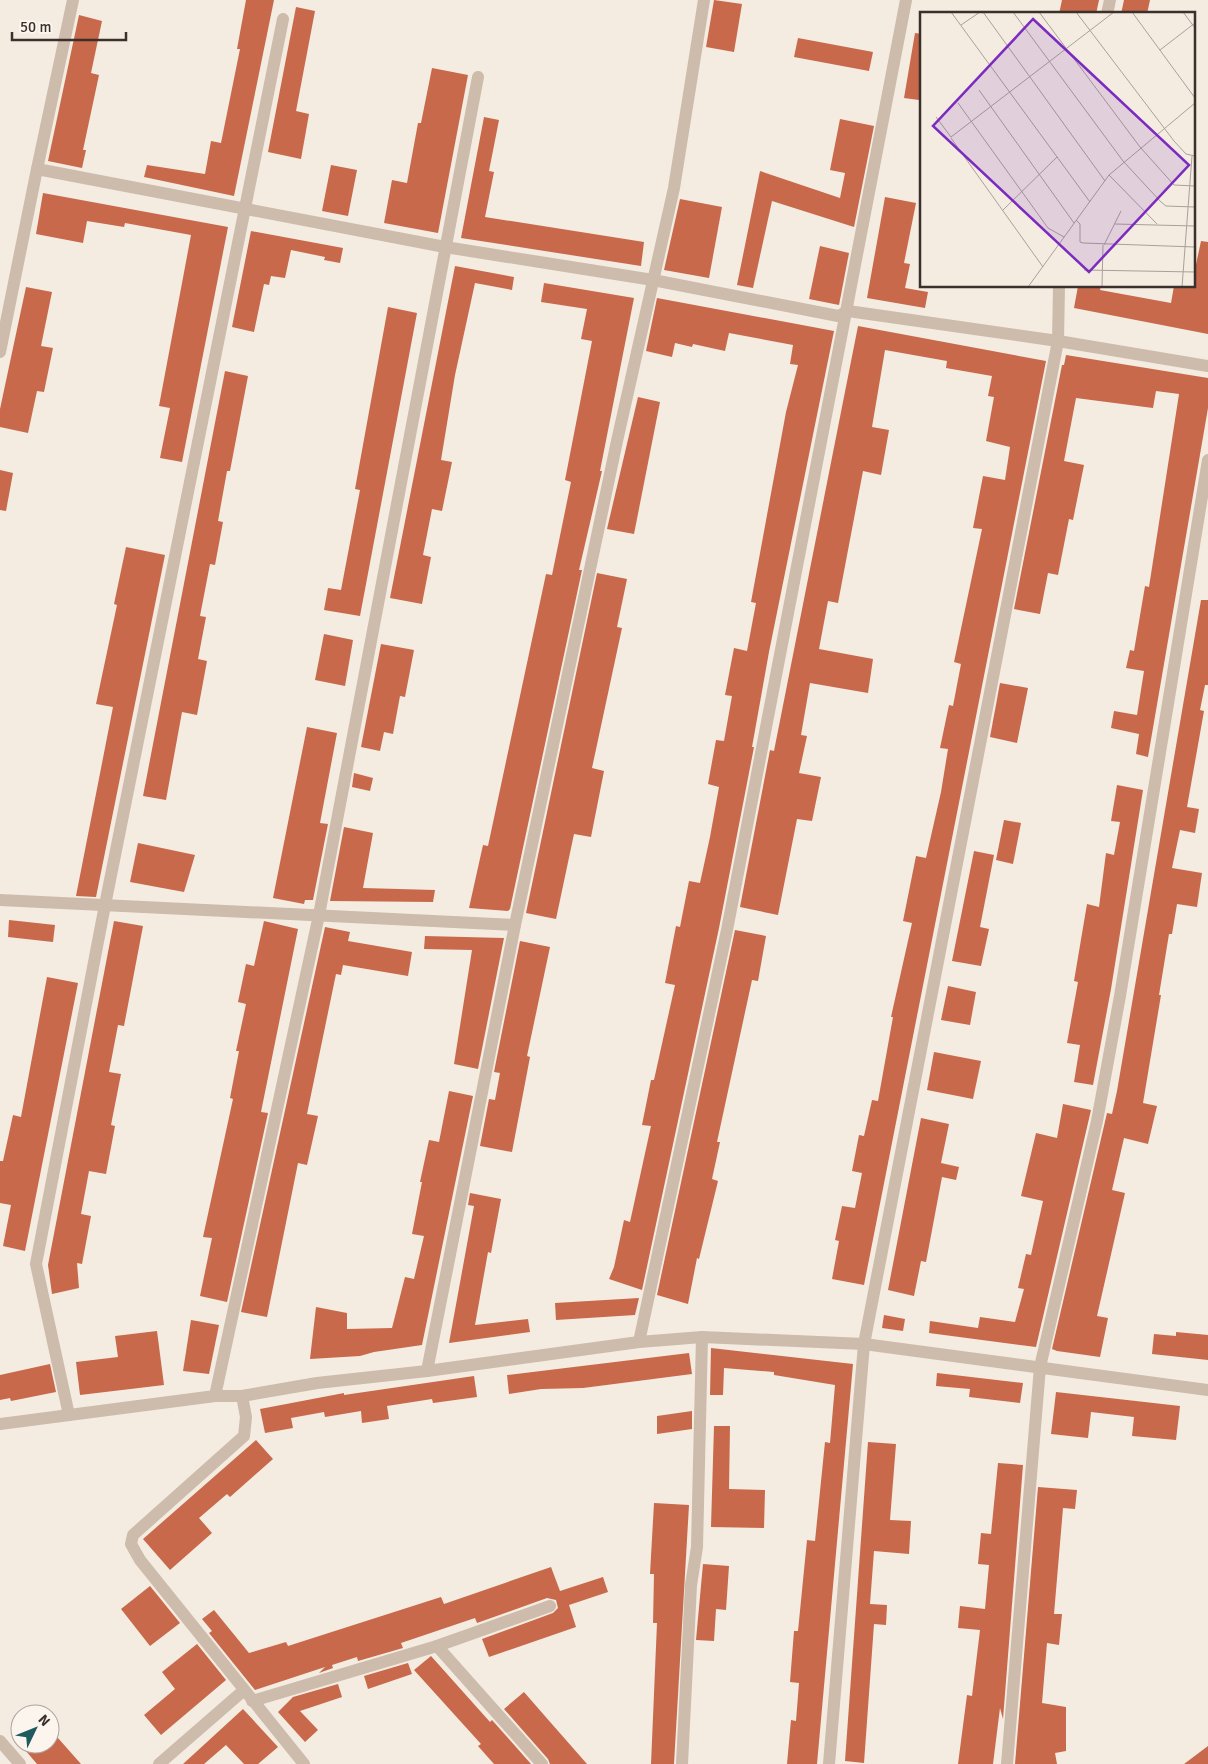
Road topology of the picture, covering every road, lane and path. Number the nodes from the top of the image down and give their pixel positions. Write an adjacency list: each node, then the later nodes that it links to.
1 (73, 0): 6 (street)
2 (704, 0): 9 (street)
3 (906, 0): 11 (street)
4 (283, 19): 7 (street)
5 (478, 77): 8 (street)
6 (37, 169): 7 (street); 13 (street)
7 (245, 209): 8 (street); 17 (street)
8 (445, 247): 9 (street); 18 (street)
9 (653, 280): 11 (street); 19 (street)
10 (1059, 288): 12 (street)
11 (848, 312): 12 (street); 21 (street)
12 (1058, 341): 14 (street); 22 (street)
13 (0, 352)
14 (1208, 366)
15 (1208, 460): 23 (street)
16 (0, 900): 17 (street)
17 (105, 905): 18 (street); 28 (street)
18 (319, 915): 19 (street); 26 (street)
19 (515, 925): 24 (street)
20 (702, 1337): 21 (street); 22 (street); 39 (street)
21 (639, 1342): 24 (street)
22 (864, 1344): 23 (street); 40 (street)
23 (1040, 1367): 25 (street); 41 (street)
24 (427, 1371): 27 (street)
25 (1208, 1390)
26 (215, 1396): 27 (street); 28 (street)
27 (242, 1396): 32 (street)
28 (69, 1415): 29 (street)
29 (0, 1424)
30 (550, 1606): 31 (street)
31 (437, 1646): 33 (street); 38 (street)
32 (243, 1691): 33 (street); 36 (street)
33 (252, 1701): 37 (street)
34 (0, 1741): 35 (street)
35 (20, 1764)
36 (159, 1764)
37 (304, 1764)
38 (542, 1764)
39 (682, 1764)
40 (829, 1764)
41 (1007, 1764)

